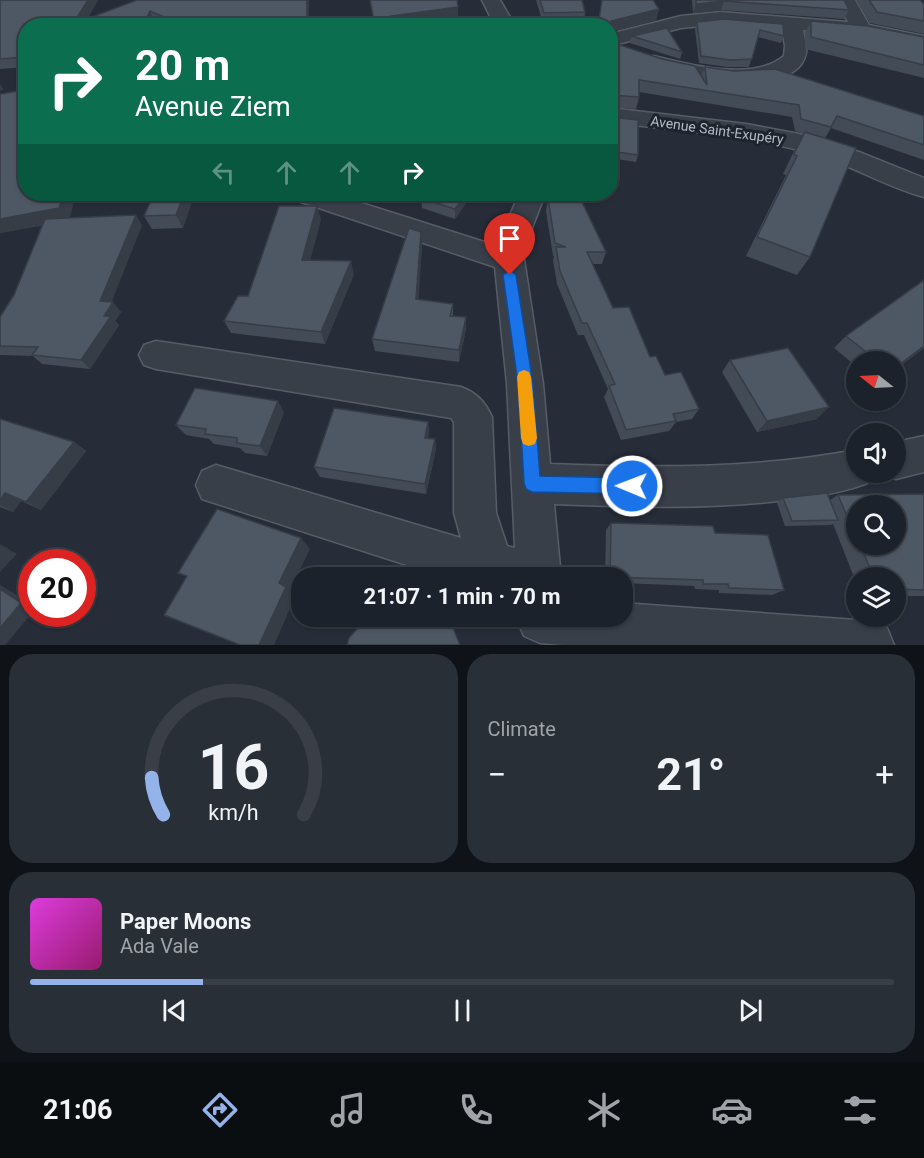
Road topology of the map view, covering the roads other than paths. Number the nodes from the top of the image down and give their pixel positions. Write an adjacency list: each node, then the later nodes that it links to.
1 (491, 0): 3 (street)
2 (846, 0): 5 (street)
3 (501, 18)
4 (791, 23): 5 (street); 6 (street); 8 (street)
5 (862, 29): 7 (street)
6 (618, 38)
7 (924, 42)
8 (618, 48)
9 (618, 116): 10 (street, Avenue Saint-Exupéry)
10 (924, 188)
11 (326, 201): 13 (street)
12 (529, 201): 13 (street)
13 (508, 259): 18 (street)
14 (156, 355): 20 (street)
15 (924, 454): 16 (street)
16 (906, 458)
17 (846, 472): 18 (street)
18 (532, 483): 21 (street)
19 (216, 485): 20 (street)
20 (491, 566)
21 (537, 567)
22 (633, 618): 23 (street)
23 (870, 645)

